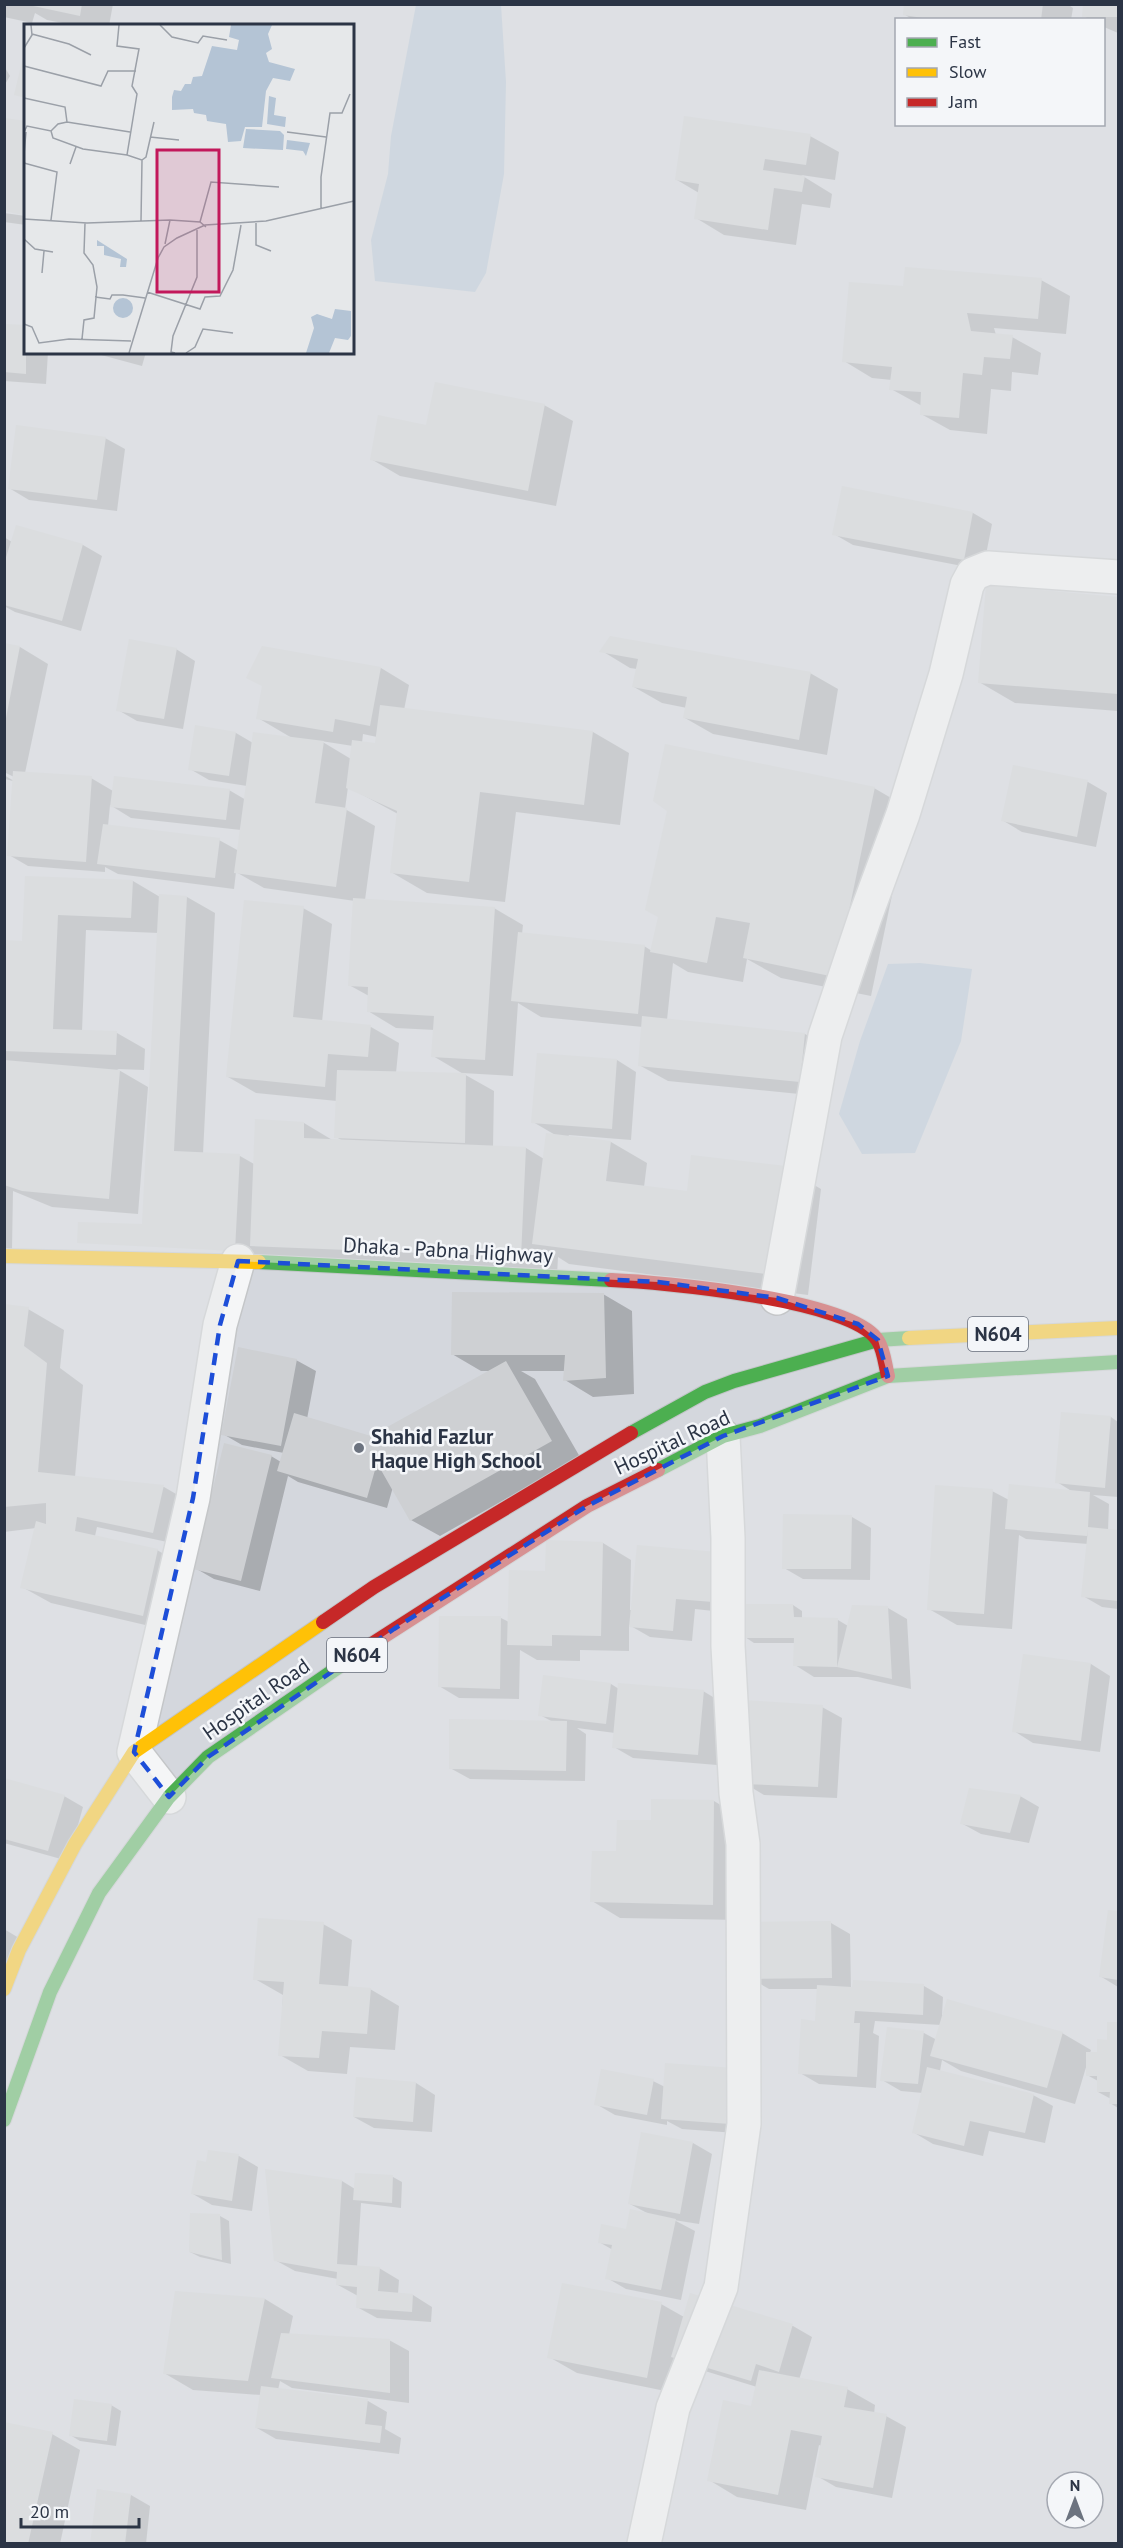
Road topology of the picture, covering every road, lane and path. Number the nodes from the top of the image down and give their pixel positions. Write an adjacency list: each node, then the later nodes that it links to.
1 (1119, 577): 4 (street)
2 (4, 1257): 3 (main road, Dhaka - Pabna Highway)
3 (238, 1261): 4 (main road, Dhaka - Pabna Highway); 10 (street)
4 (777, 1298): 6 (main road, Dhaka - Pabna Highway)
5 (1119, 1328): 6 (main road, N604)
6 (878, 1340): 8 (main road); 10 (main road, Hospital Road / N604)
7 (1119, 1362): 8 (main road, N604)
8 (888, 1376): 9 (main road, Hospital Road / N604)
9 (723, 1436): 11 (main road, Hospital Road / N604); 14 (street)
10 (134, 1752): 11 (street); 12 (main road, Hospital Road / N604)
11 (169, 1797): 13 (main road, Hospital Road / N604)
12 (4, 1989)
13 (4, 2121)
14 (644, 2544)

